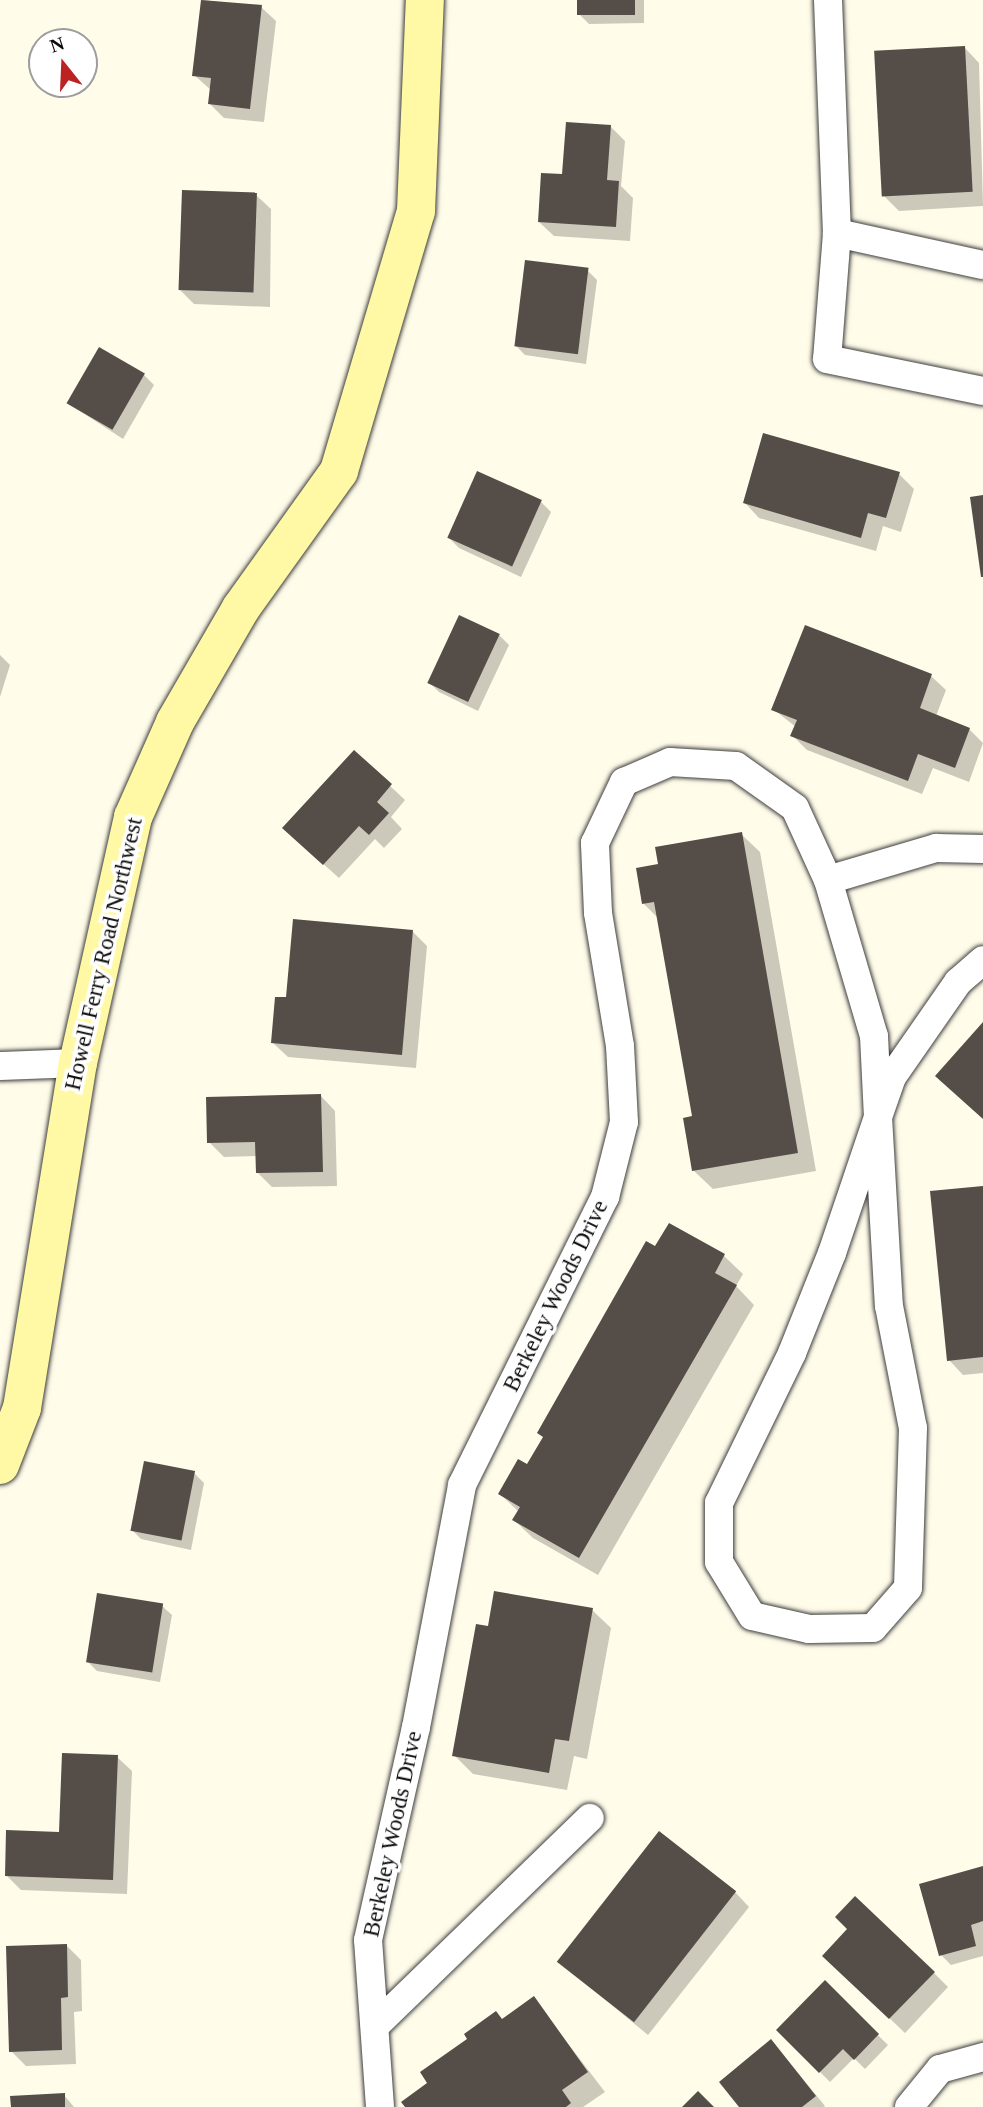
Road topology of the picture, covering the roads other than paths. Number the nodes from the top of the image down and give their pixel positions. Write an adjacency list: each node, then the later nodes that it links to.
1 (425, 0): 9 (street, Howell Ferry Road Northwest)
2 (828, 0): 3 (street)
3 (836, 233): 4 (street); 5 (street)
4 (983, 265)
5 (983, 391)
6 (983, 849): 7 (street)
7 (828, 880): 11 (street, Berkeley Woods Drive); 14 (street, Berkeley Woods Drive)
8 (983, 960): 11 (street, Berkeley Woods Drive)
9 (79, 1063): 10 (street); 12 (street, Howell Ferry Road Northwest)
10 (0, 1066)
11 (878, 1117): 11 (street, Berkeley Woods Drive)
12 (0, 1465)
13 (590, 1818): 14 (street)
14 (375, 2026): 16 (street, Berkeley Woods Drive)
15 (983, 2057): 17 (street)
16 (380, 2107)
17 (909, 2107)

